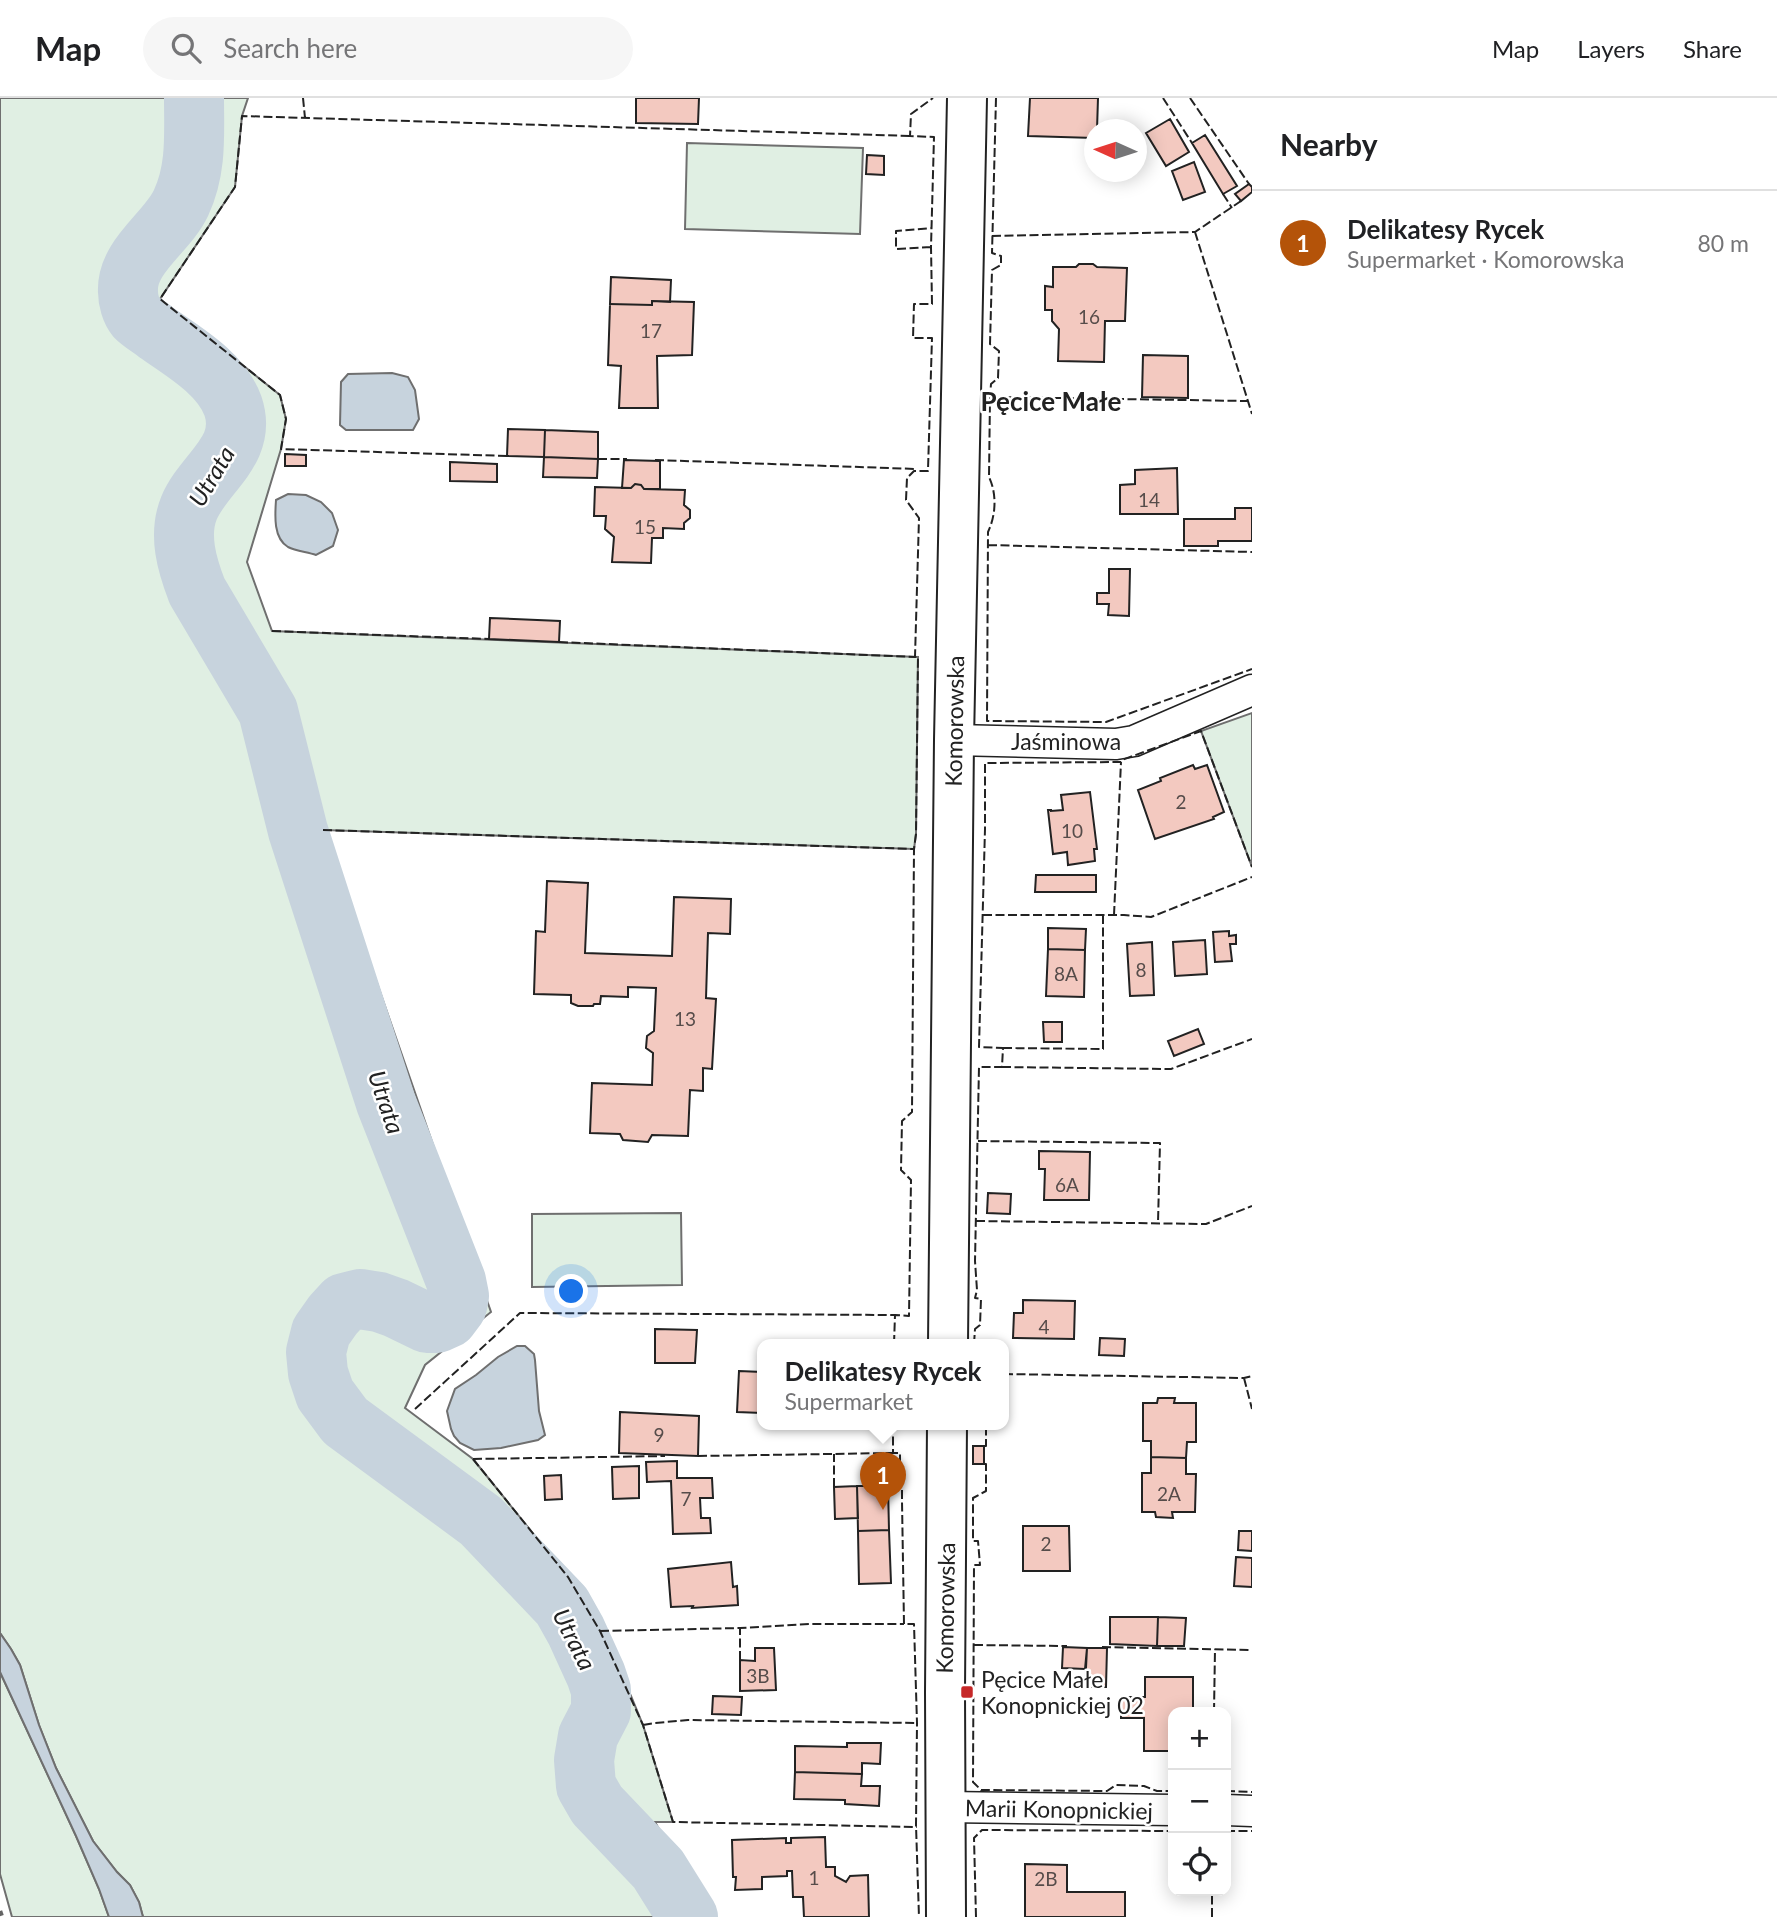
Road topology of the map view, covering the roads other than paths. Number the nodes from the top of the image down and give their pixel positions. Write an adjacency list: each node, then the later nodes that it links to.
1 (967, 98): 3 (street, Komorowska)
2 (1252, 690): 3 (street, Jaśminowa)
3 (954, 740): 4 (street, Komorowska)
4 (948, 1339)
5 (947, 1430): 6 (street, Komorowska)
6 (944, 1807): 7 (street, Marii Konopnickiej); 10 (street, Komorowska)
7 (1168, 1810)
8 (1231, 1810): 9 (street)
9 (1252, 1811)
10 (946, 1917)

